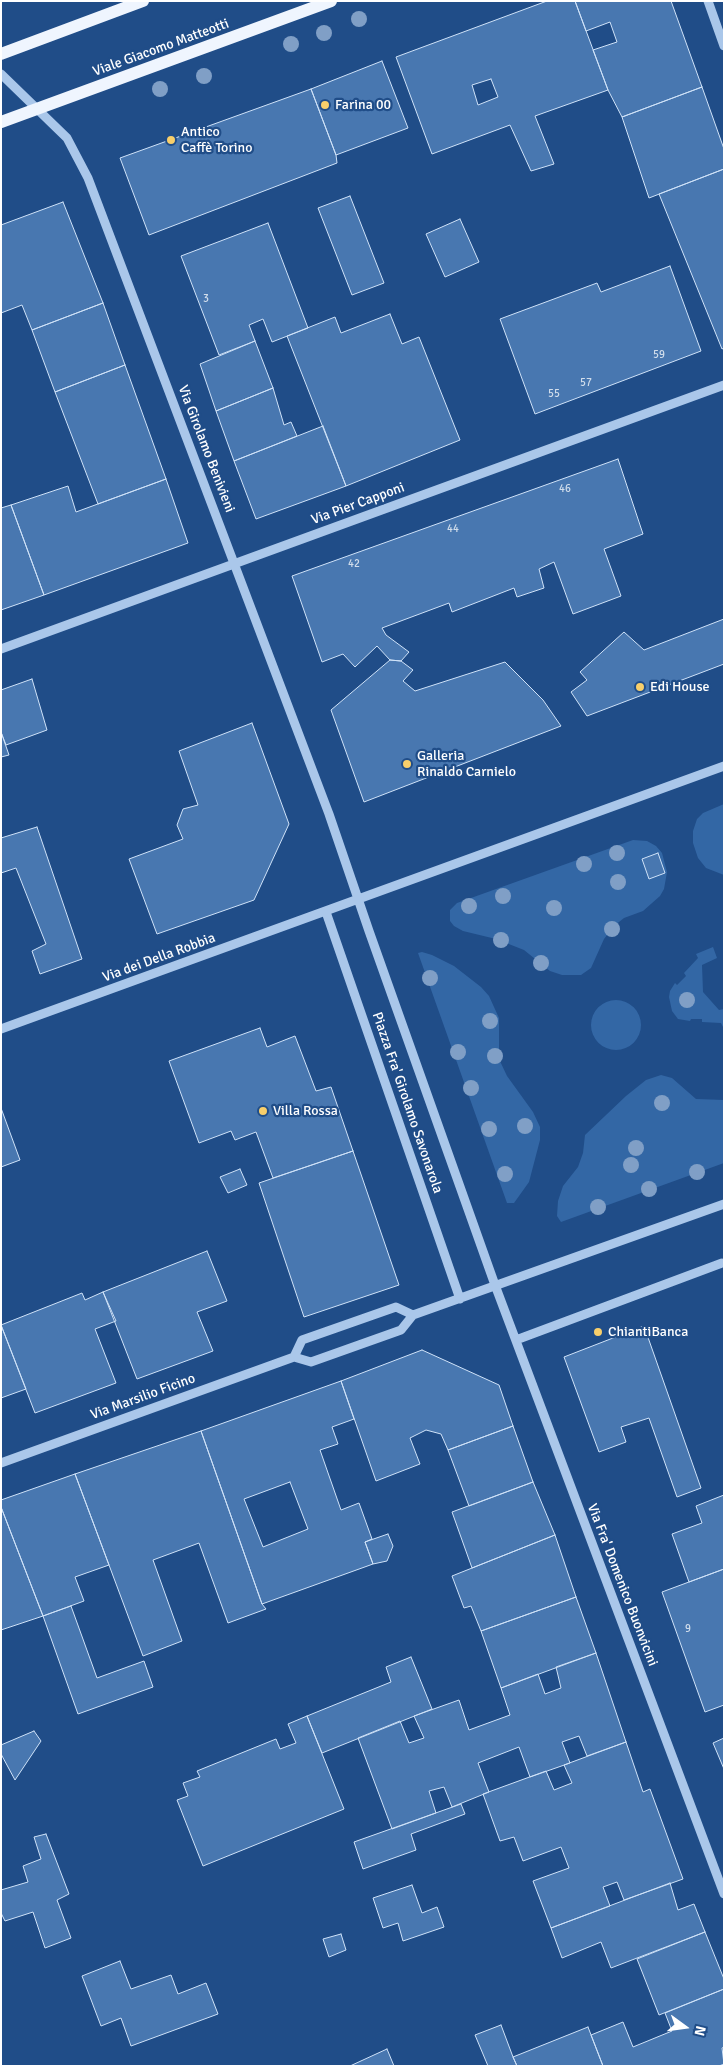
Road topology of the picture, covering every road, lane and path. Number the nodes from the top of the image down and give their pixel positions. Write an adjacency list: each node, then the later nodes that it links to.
1 (143, 1): 5 (main road)
2 (331, 1): 7 (main road, Viale Giacomo Matteotti)
3 (708, 1): 4 (street)
4 (724, 46)
5 (1, 54)
6 (1, 74): 7 (street, Via Girolamo Benivieni)
7 (37, 110): 8 (main road, Viale Giacomo Matteotti); 10 (street, Via Girolamo Benivieni)
8 (1, 122)
9 (724, 385): 10 (street, Via Pier Capponi)
10 (234, 564): 11 (street, Via Pier Capponi); 13 (street, Via Girolamo Benivieni)
11 (1, 649)
12 (724, 766): 14 (street)
13 (345, 860): 14 (street, Piazza Fra' Girolamo Savonarola)
14 (358, 900): 15 (street); 19 (street, Piazza Fra' Girolamo Savonarola)
15 (326, 912): 16 (street, Via dei Della Robbia); 20 (street, Piazza Fra' Girolamo Savonarola)
16 (1, 1029)
17 (724, 1204): 19 (street)
18 (722, 1263): 22 (street)
19 (495, 1285): 20 (street); 22 (street, Via Fra' Domenico Buonvicini)
20 (460, 1299): 21 (street, Via Marsilio Ficino)
21 (413, 1314): 23 (street, Via Marsilio Ficino); 23 (street)
22 (516, 1340): 25 (street, Via Fra' Domenico Buonvicini)
23 (294, 1357): 24 (street, Via Marsilio Ficino)
24 (1, 1463)
25 (724, 1894)

